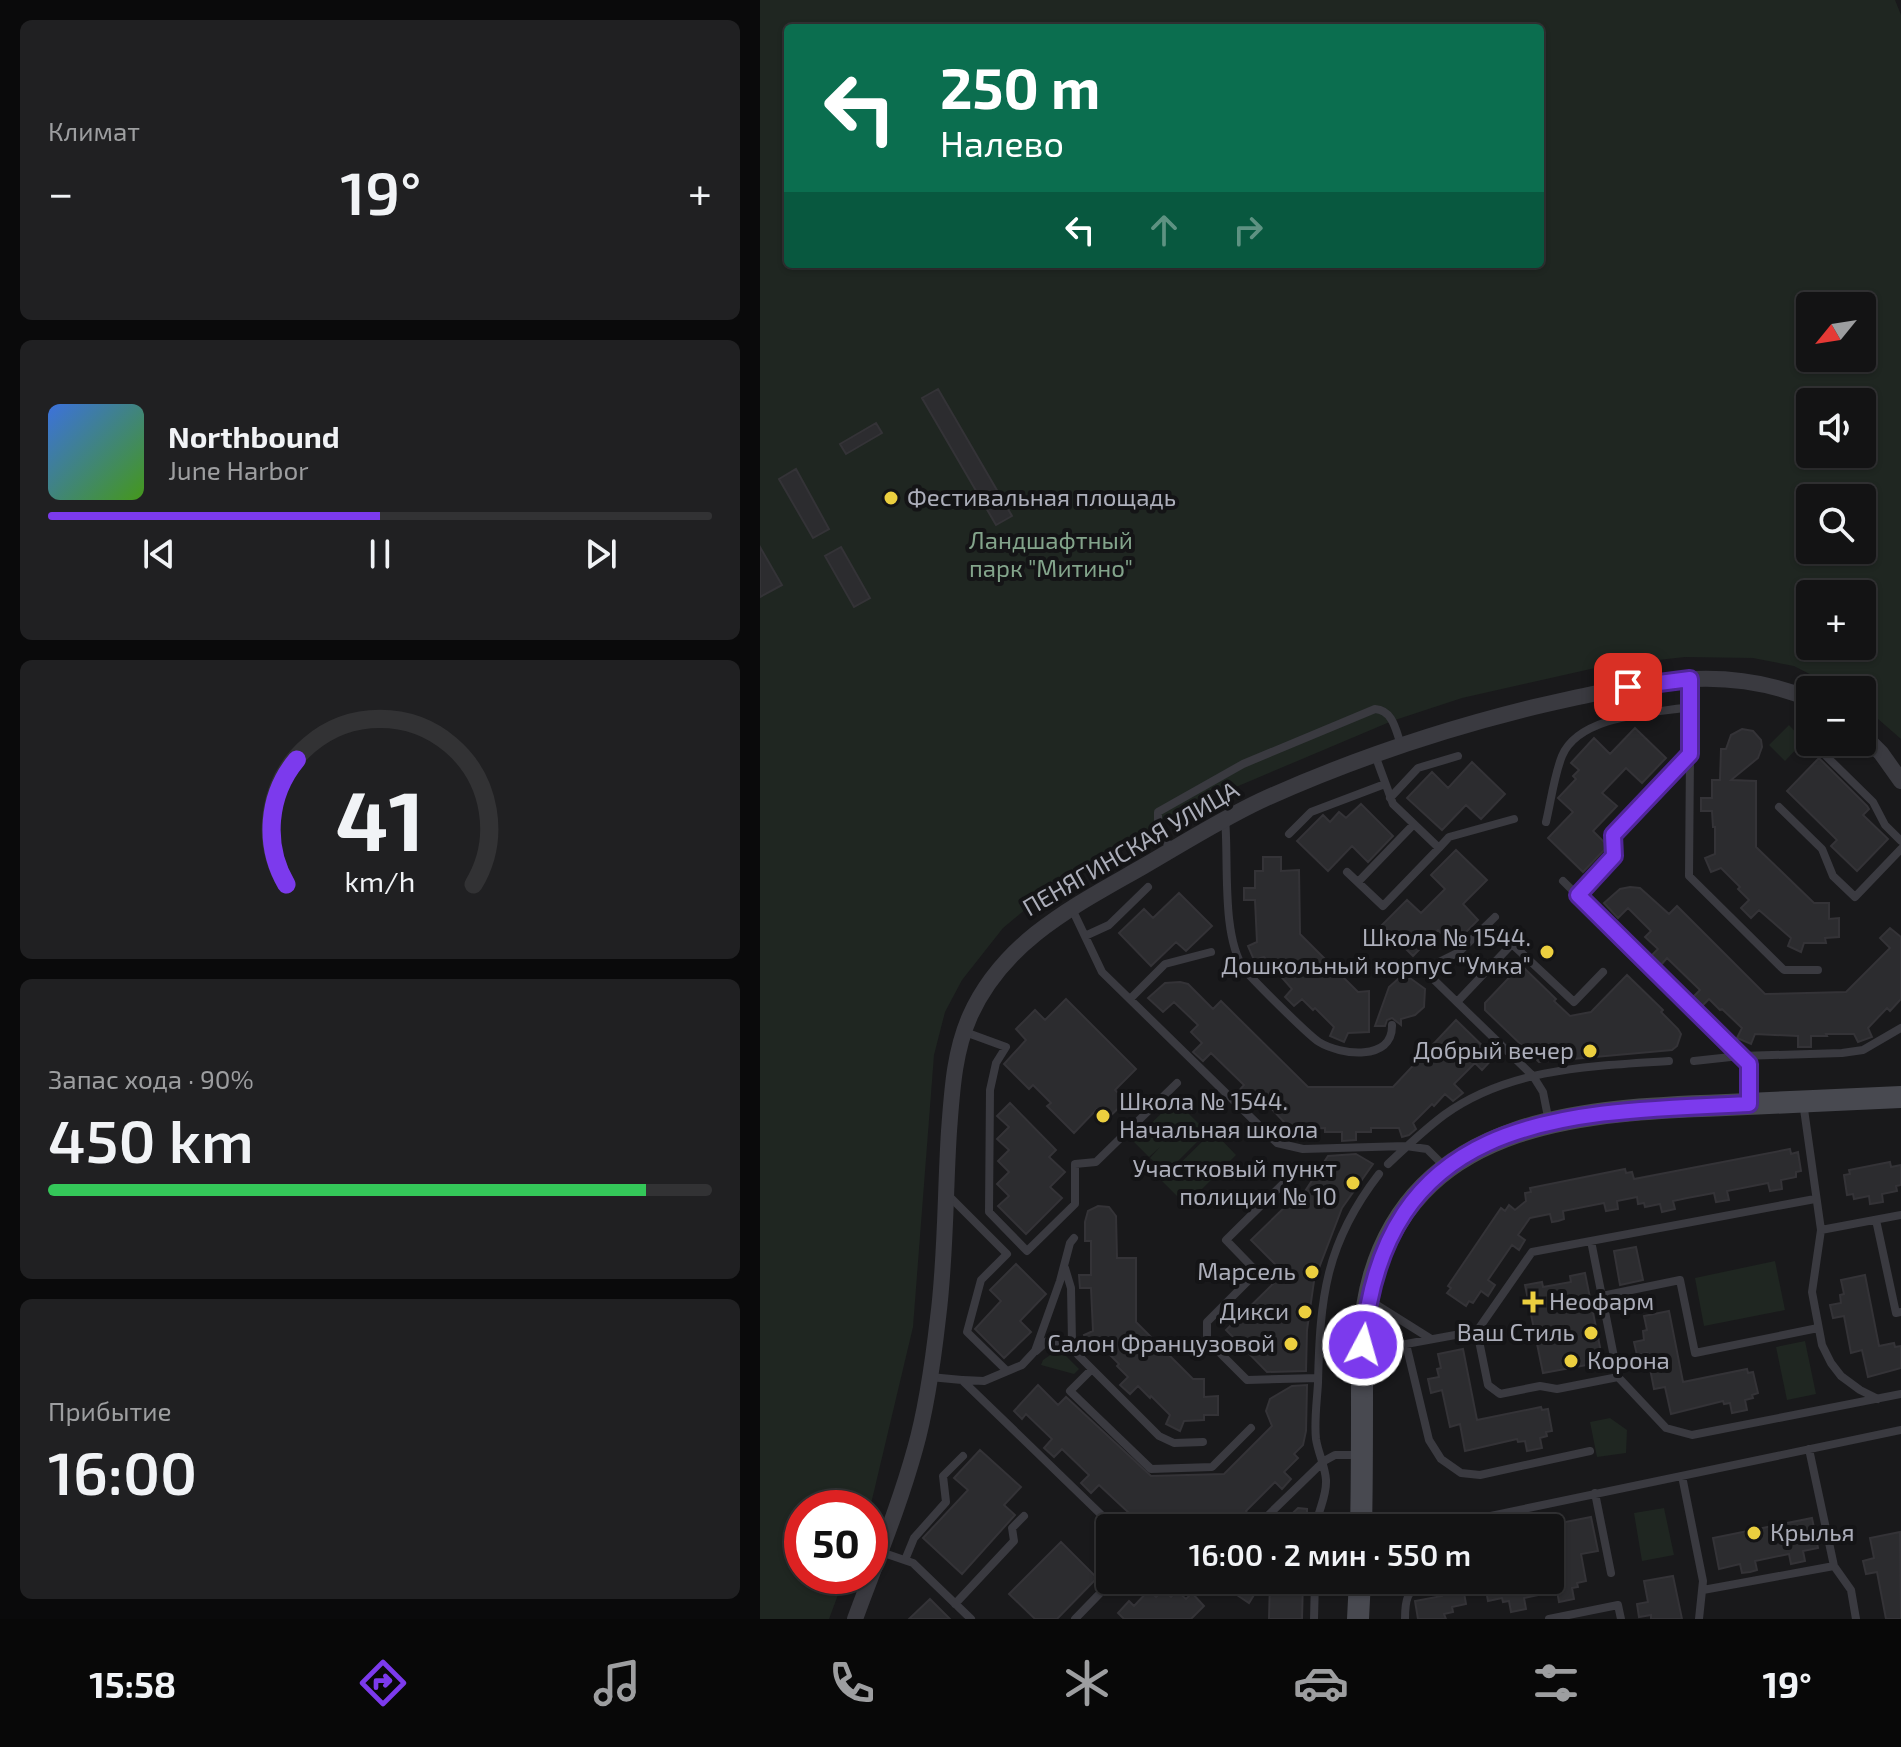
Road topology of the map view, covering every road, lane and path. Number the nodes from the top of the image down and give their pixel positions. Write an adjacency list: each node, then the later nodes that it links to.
1 (1690, 679): 2 (street, ПЕНЯГИНСКАЯ УЛИЦА); 3 (street, ПЕНЯГИНСКАЯ УЛИЦА); 4 (lane)
2 (1604, 691): 5 (lane); 6 (street, ПЕНЯГИНСКАЯ УЛИЦА)
3 (1796, 694)
4 (1690, 707): 5 (lane); 8 (lane)
5 (1610, 720): 18 (lane)
6 (1402, 746): 9 (street, ПЕНЯГИНСКАЯ УЛИЦА); 24 (lane)
7 (1876, 748): 12 (street)
8 (1690, 754): 29 (lane); 34 (lane)
9 (1375, 755): 13 (lane); 16 (street, ПЕНЯГИНСКАЯ УЛИЦА)
10 (1458, 756): 14 (lane)
11 (1826, 756): 21 (lane)
12 (1901, 781)
13 (1385, 784): 14 (lane); 20 (lane)
14 (1390, 798): 19 (lane)
15 (1779, 807): 23 (lane)
16 (1225, 819): 24 (street, ПЕНЯГИНСКАЯ УЛИЦА); 38 (lane)
17 (1514, 819): 22 (lane)
18 (1546, 822)
19 (1414, 824): 22 (lane); 27 (lane)
20 (1289, 834)
21 (1901, 841)
22 (1439, 848): 27 (lane)
23 (1901, 849)
24 (1171, 850): 30 (street, ПЕНЯГИНСКАЯ УЛИЦА)
25 (1347, 872): 27 (lane)
26 (1563, 881): 29 (lane)
27 (1358, 882)
28 (1148, 887): 32 (lane)
29 (1578, 895): 41 (lane)
30 (1071, 908): 32 (lane); 40 (street, ПЕНЯГИНСКАЯ УЛИЦА)
31 (1495, 917): 37 (lane)
32 (1085, 936): 36 (lane)
33 (1211, 952): 36 (lane)
34 (1818, 970)
35 (1603, 972): 37 (lane)
36 (1130, 999): 50 (lane)
37 (1457, 1002): 44 (lane)
38 (1392, 1025)
39 (1901, 1028): 41 (lane)
40 (965, 1032): 45 (lane); 55 (street, ПЕНЯГИНСКАЯ УЛИЦА)
41 (1740, 1056): 43 (lane); 48 (lane)
42 (1669, 1061): 44 (lane)
43 (1694, 1061)
44 (1533, 1076): 49 (lane); 50 (lane)
45 (1177, 1083)
46 (1901, 1097): 47 (main road)
47 (1803, 1102): 48 (main road); 56 (lane)
48 (1749, 1104): 49 (main road)
49 (1549, 1123): 52 (main road)
50 (1406, 1146): 51 (lane); 52 (lane)
51 (1388, 1164)
52 (1446, 1168): 64 (main road)
53 (1293, 1174): 77 (lane)
54 (1379, 1174): 77 (lane)
55 (946, 1192): 74 (lane); 75 (street, ПЕНЯГИНСКАЯ УЛИЦА)
56 (1815, 1199): 59 (lane); 61 (lane)
57 (1901, 1215): 58 (lane)
58 (1876, 1220): 59 (lane); 65 (lane)
59 (1821, 1230): 66 (lane)
60 (1074, 1238): 62 (lane)
61 (1591, 1241): 63 (lane); 67 (lane)
62 (1064, 1266): 69 (lane); 72 (lane)
63 (1602, 1296): 66 (lane); 76 (lane)
64 (1368, 1299): 68 (lane); 71 (main road)
65 (1901, 1312)
66 (1818, 1328): 80 (lane)
67 (1477, 1331): 68 (lane); 76 (lane)
68 (1432, 1339): 70 (lane)
69 (1072, 1342): 72 (lane); 73 (lane)
70 (1406, 1344): 71 (lane); 85 (lane)
71 (1363, 1345): 86 (main road)
72 (1035, 1351): 74 (lane)
73 (1092, 1369): 81 (lane); 83 (lane)
74 (1007, 1371): 78 (lane)
75 (930, 1377): 78 (lane); 97 (street, ПЕНЯГИНСКАЯ УЛИЦА)
76 (1618, 1377): 80 (lane)
77 (1318, 1378): 88 (lane)
78 (962, 1380): 91 (lane)
79 (1901, 1394): 80 (lane)
80 (1879, 1399)
81 (1251, 1428)
82 (1901, 1430): 84 (lane)
83 (1203, 1442)
84 (1809, 1449): 89 (lane); 100 (lane)
85 (1590, 1451)
86 (1362, 1455): 88 (lane); 94 (main road)
87 (963, 1456): 99 (lane)
88 (1324, 1461): 92 (lane); 93 (lane)
89 (1682, 1476): 90 (lane); 102 (lane)
90 (1595, 1493): 95 (lane); 101 (lane)
91 (1101, 1514)
92 (1269, 1514)
93 (1317, 1514)
94 (1361, 1514)
95 (1498, 1514)
96 (1024, 1516): 108 (lane)
97 (888, 1531)
98 (888, 1554): 99 (lane)
99 (905, 1560): 108 (lane)
100 (1834, 1566): 102 (lane); 118 (lane)
101 (1611, 1573)
102 (1703, 1590): 117 (lane)
103 (865, 1594): 109 (street, ПЕНЯГИНСКАЯ УЛИЦА)
104 (1099, 1594): 111 (lane)
105 (1315, 1594): 112 (lane)
106 (1359, 1594): 113 (main road)
107 (1408, 1594): 114 (lane)
108 (955, 1604): 110 (lane)
109 (855, 1619)
110 (971, 1619)
111 (1075, 1619)
112 (1314, 1619)
113 (1358, 1619)
114 (1405, 1619)
115 (1549, 1619): 116 (lane)
116 (1621, 1619)
117 (1699, 1619)
118 (1856, 1619)

